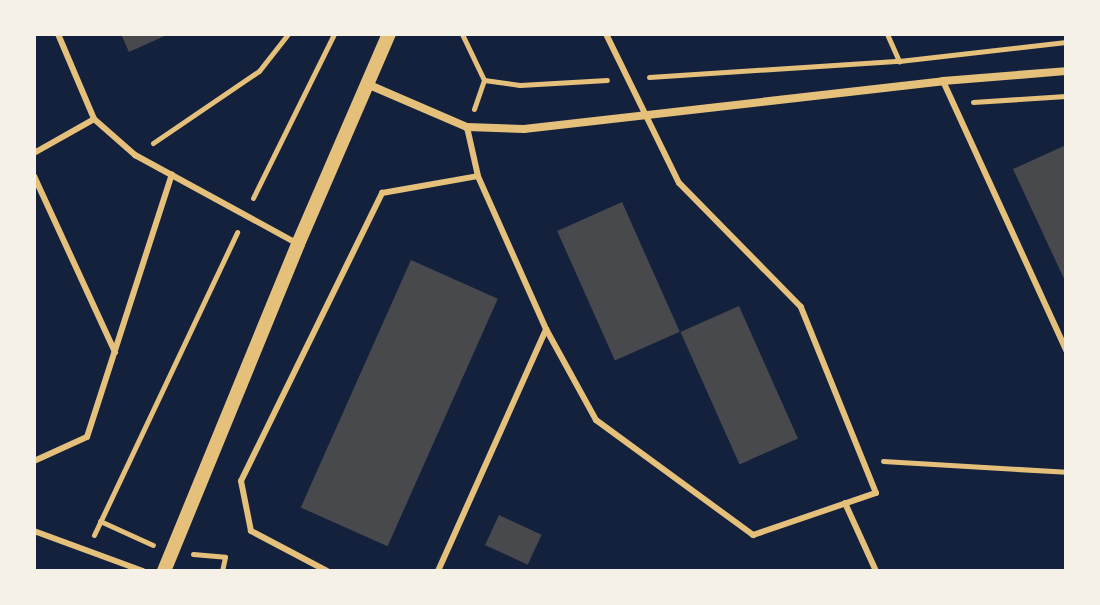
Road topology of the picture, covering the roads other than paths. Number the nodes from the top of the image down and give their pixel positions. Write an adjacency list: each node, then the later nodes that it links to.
1 (58, 34): 8 (lane)
2 (389, 34): 6 (street)
3 (606, 34): 7 (lane)
4 (1066, 71): 5 (street)
5 (943, 81): 7 (street); 16 (lane)
6 (367, 84): 9 (street); 14 (street)
7 (646, 115): 9 (street); 19 (lane)
8 (94, 119): 10 (lane); 11 (lane)
9 (467, 127): 13 (lane)
10 (34, 153)
11 (172, 174): 14 (lane); 17 (lane)
12 (34, 176): 17 (lane)
13 (478, 176): 15 (lane); 23 (lane)
14 (298, 244): 22 (street)
15 (546, 329): 19 (lane); 24 (lane)
16 (1066, 350)
17 (115, 352): 18 (lane)
18 (34, 461)
19 (845, 503): 25 (lane)
20 (34, 531): 21 (lane)
21 (143, 571)
22 (164, 571)
23 (327, 571)
24 (438, 571)
25 (876, 571)

